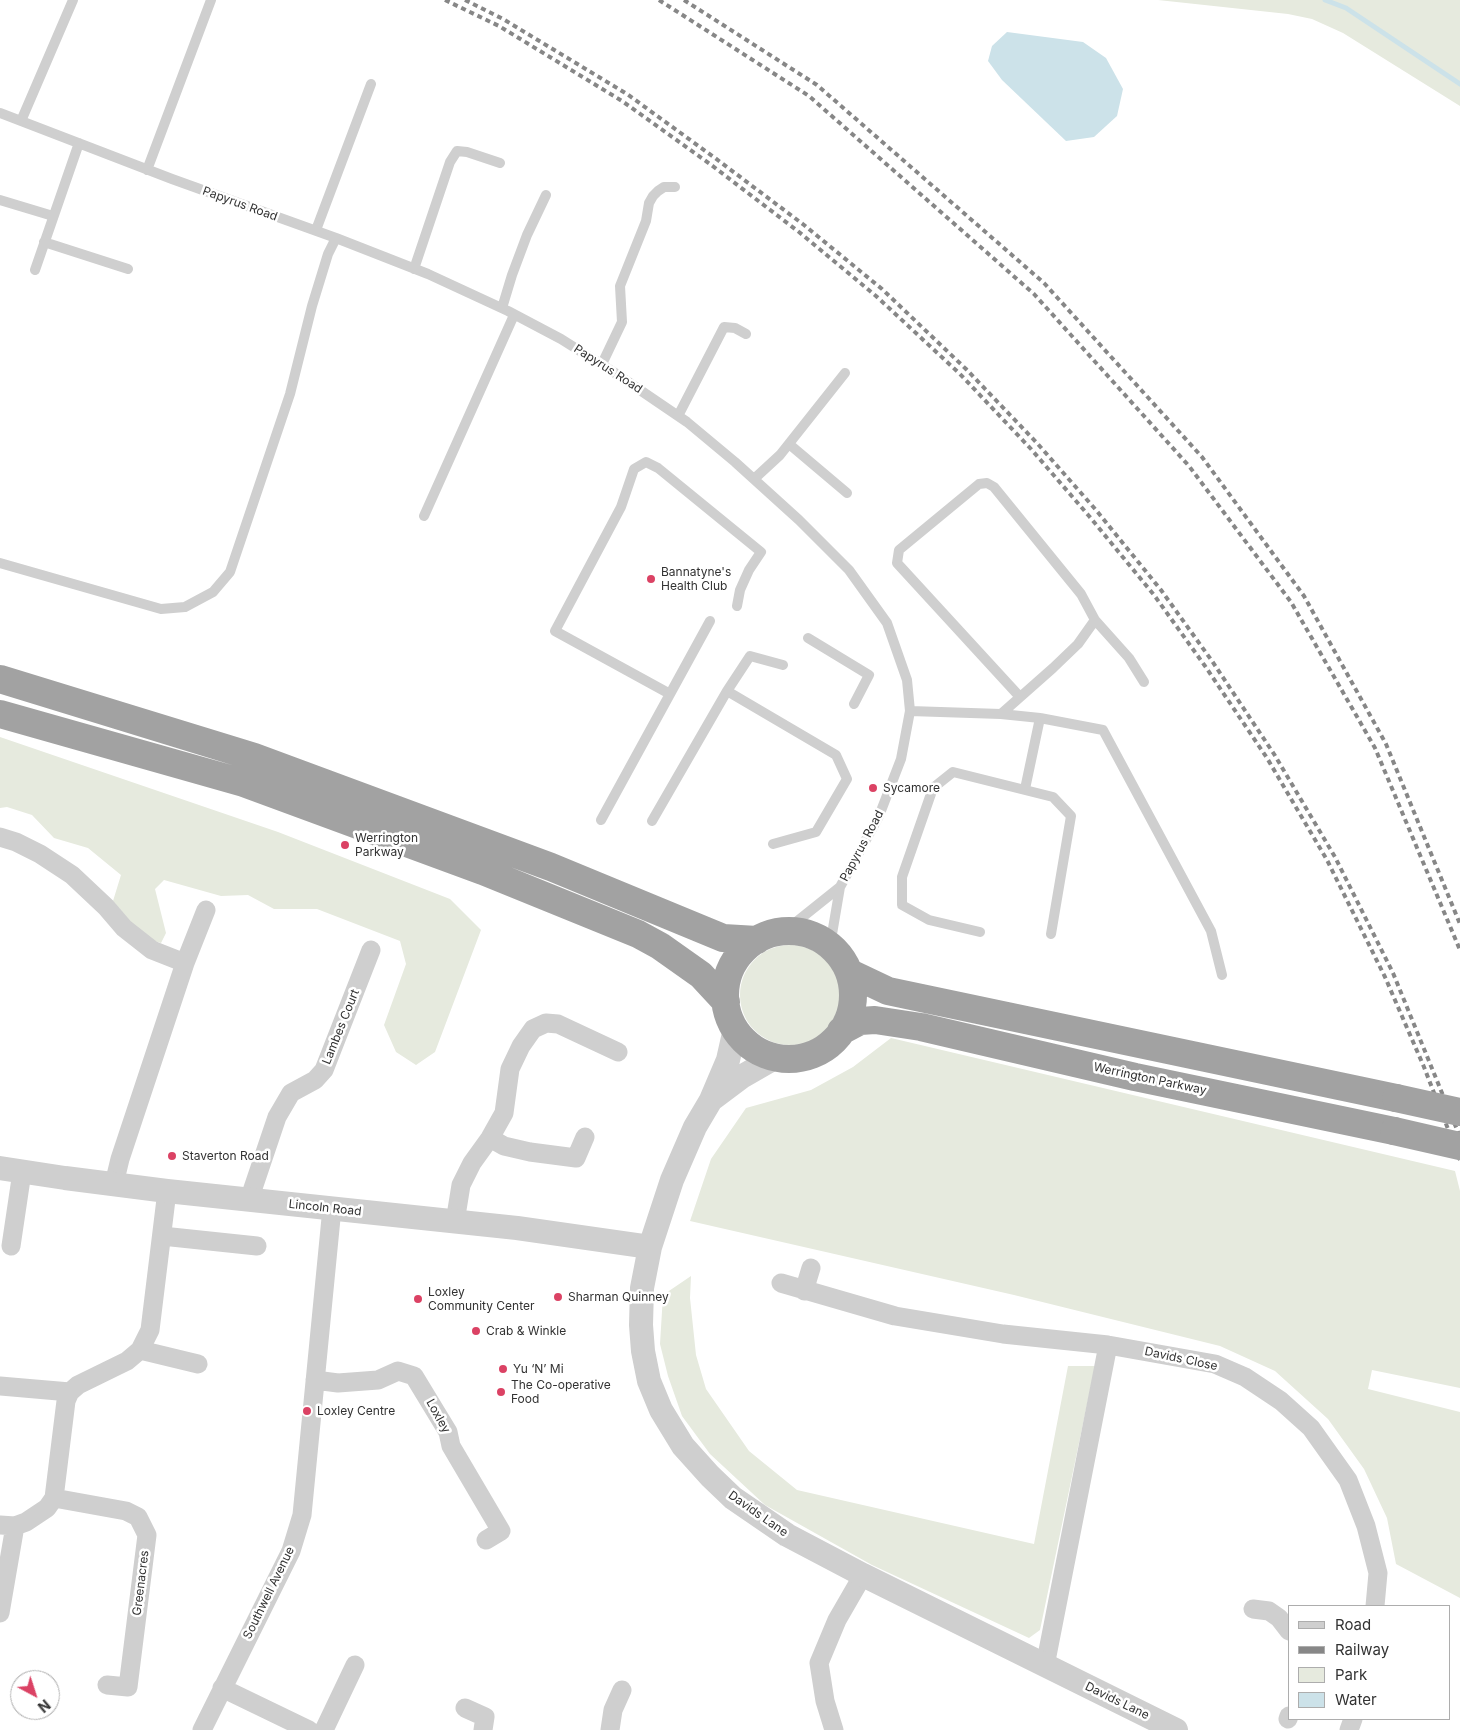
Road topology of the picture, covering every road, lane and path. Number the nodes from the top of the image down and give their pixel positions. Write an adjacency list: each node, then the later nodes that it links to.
1 (73, 0): 5 (lane)
2 (210, 0): 8 (lane)
3 (371, 84): 13 (lane)
4 (0, 113): 5 (lane, Papyrus Road)
5 (21, 121): 6 (lane, Papyrus Road)
6 (78, 143): 8 (lane, Papyrus Road); 12 (lane)
7 (500, 163): 17 (lane)
8 (148, 170): 13 (lane, Papyrus Road)
9 (675, 187): 22 (lane)
10 (546, 195): 19 (lane)
11 (0, 200): 12 (lane)
12 (53, 216): 15 (lane)
13 (316, 230): 14 (lane, Papyrus Road)
14 (336, 238): 17 (lane, Papyrus Road); 29 (lane)
15 (44, 242): 16 (lane); 18 (lane)
16 (128, 269)
17 (414, 269): 19 (lane, Papyrus Road)
18 (35, 270)
19 (502, 308): 20 (lane, Papyrus Road)
20 (514, 315): 22 (lane, Papyrus Road); 28 (lane)
21 (746, 334): 24 (lane)
22 (602, 364): 24 (lane, Papyrus Road)
23 (845, 372): 25 (lane)
24 (678, 416): 26 (lane, Papyrus Road)
25 (789, 444): 26 (lane); 27 (lane)
26 (754, 479): 41 (lane, Papyrus Road)
27 (847, 493)
28 (424, 516)
29 (0, 563)
30 (737, 606): 38 (lane)
31 (1095, 620): 36 (lane); 39 (lane); 39 (lane)
32 (710, 621): 38 (lane)
33 (808, 638): 40 (lane)
34 (783, 665): 37 (lane)
35 (0, 679): 55 (highway)
36 (1144, 682)
37 (727, 691): 47 (lane); 49 (lane)
38 (670, 694): 46 (lane)
39 (1020, 697): 43 (lane)
40 (854, 704)
41 (910, 711): 43 (lane); 50 (lane, Papyrus Road)
42 (0, 714): 61 (highway)
43 (1002, 714): 44 (lane)
44 (1040, 718): 45 (lane); 60 (lane)
45 (1025, 789): 53 (lane); 54 (lane)
46 (601, 820)
47 (652, 821)
48 (0, 837): 58 (street)
49 (774, 844)
50 (840, 887): 52 (lane, Papyrus Road); 56 (lane, Papyrus Road)
51 (206, 910): 58 (street)
52 (785, 931): 55 (highway); 56 (highway)
53 (980, 932)
54 (1051, 934)
55 (756, 940): 61 (highway)
56 (830, 946): 59 (highway)
57 (371, 950): 74 (street, Lambes Court)
58 (185, 963): 72 (street)
59 (850, 974): 63 (highway); 67 (highway, bridge)
60 (1222, 975)
61 (726, 1002): 62 (highway)
62 (735, 1029): 65 (highway); 66 (street, Davids Lane)
63 (841, 1032): 65 (highway); 70 (highway, Werrington Parkway, bridge)
64 (618, 1052): 69 (street)
65 (776, 1057): 66 (street, Davids Lane)
66 (711, 1100): 80 (street, Davids Lane)
67 (1460, 1112)
68 (585, 1137): 69 (street)
69 (490, 1138): 76 (street)
70 (1460, 1146)
71 (11, 1170): 72 (street, Lincoln Road); 78 (street)
72 (114, 1184): 73 (street, Lincoln Road)
73 (167, 1191): 74 (street, Lincoln Road); 77 (street)
74 (249, 1200): 75 (street, Lincoln Road)
75 (332, 1208): 76 (street, Lincoln Road); 87 (street, Southwell Avenue)
76 (456, 1222): 80 (street, Lincoln Road)
77 (162, 1236): 79 (street); 85 (street)
78 (12, 1246)
79 (257, 1246)
80 (650, 1247): 93 (street, Davids Lane)
81 (811, 1268): 83 (street)
82 (781, 1284): 83 (street, Davids Close)
83 (804, 1291): 84 (street, Davids Close)
84 (1108, 1345): 94 (street, Davids Close); 99 (street)
85 (140, 1350): 86 (street); 89 (street)
86 (198, 1364)
87 (315, 1380): 92 (street, Loxley); 101 (street, Southwell Avenue)
88 (0, 1386): 89 (street)
89 (70, 1392): 90 (street)
90 (54, 1498): 91 (street); 100 (street, Greenacres)
91 (8, 1525): 96 (street)
92 (486, 1540)
93 (862, 1575): 99 (street, Davids Lane); 109 (street)
94 (1375, 1605)
95 (1253, 1608): 97 (street)
96 (0, 1613)
97 (1288, 1630)
98 (355, 1665): 106 (street)
99 (1045, 1666): 110 (street, Davids Lane)
100 (107, 1685)
101 (222, 1688): 104 (street, Southwell Avenue); 105 (street)
102 (622, 1690): 108 (street)
103 (465, 1708): 107 (street)
104 (202, 1730)
105 (309, 1730)
106 (324, 1730)
107 (483, 1730)
108 (610, 1730)
109 (834, 1730)
110 (1176, 1730)

